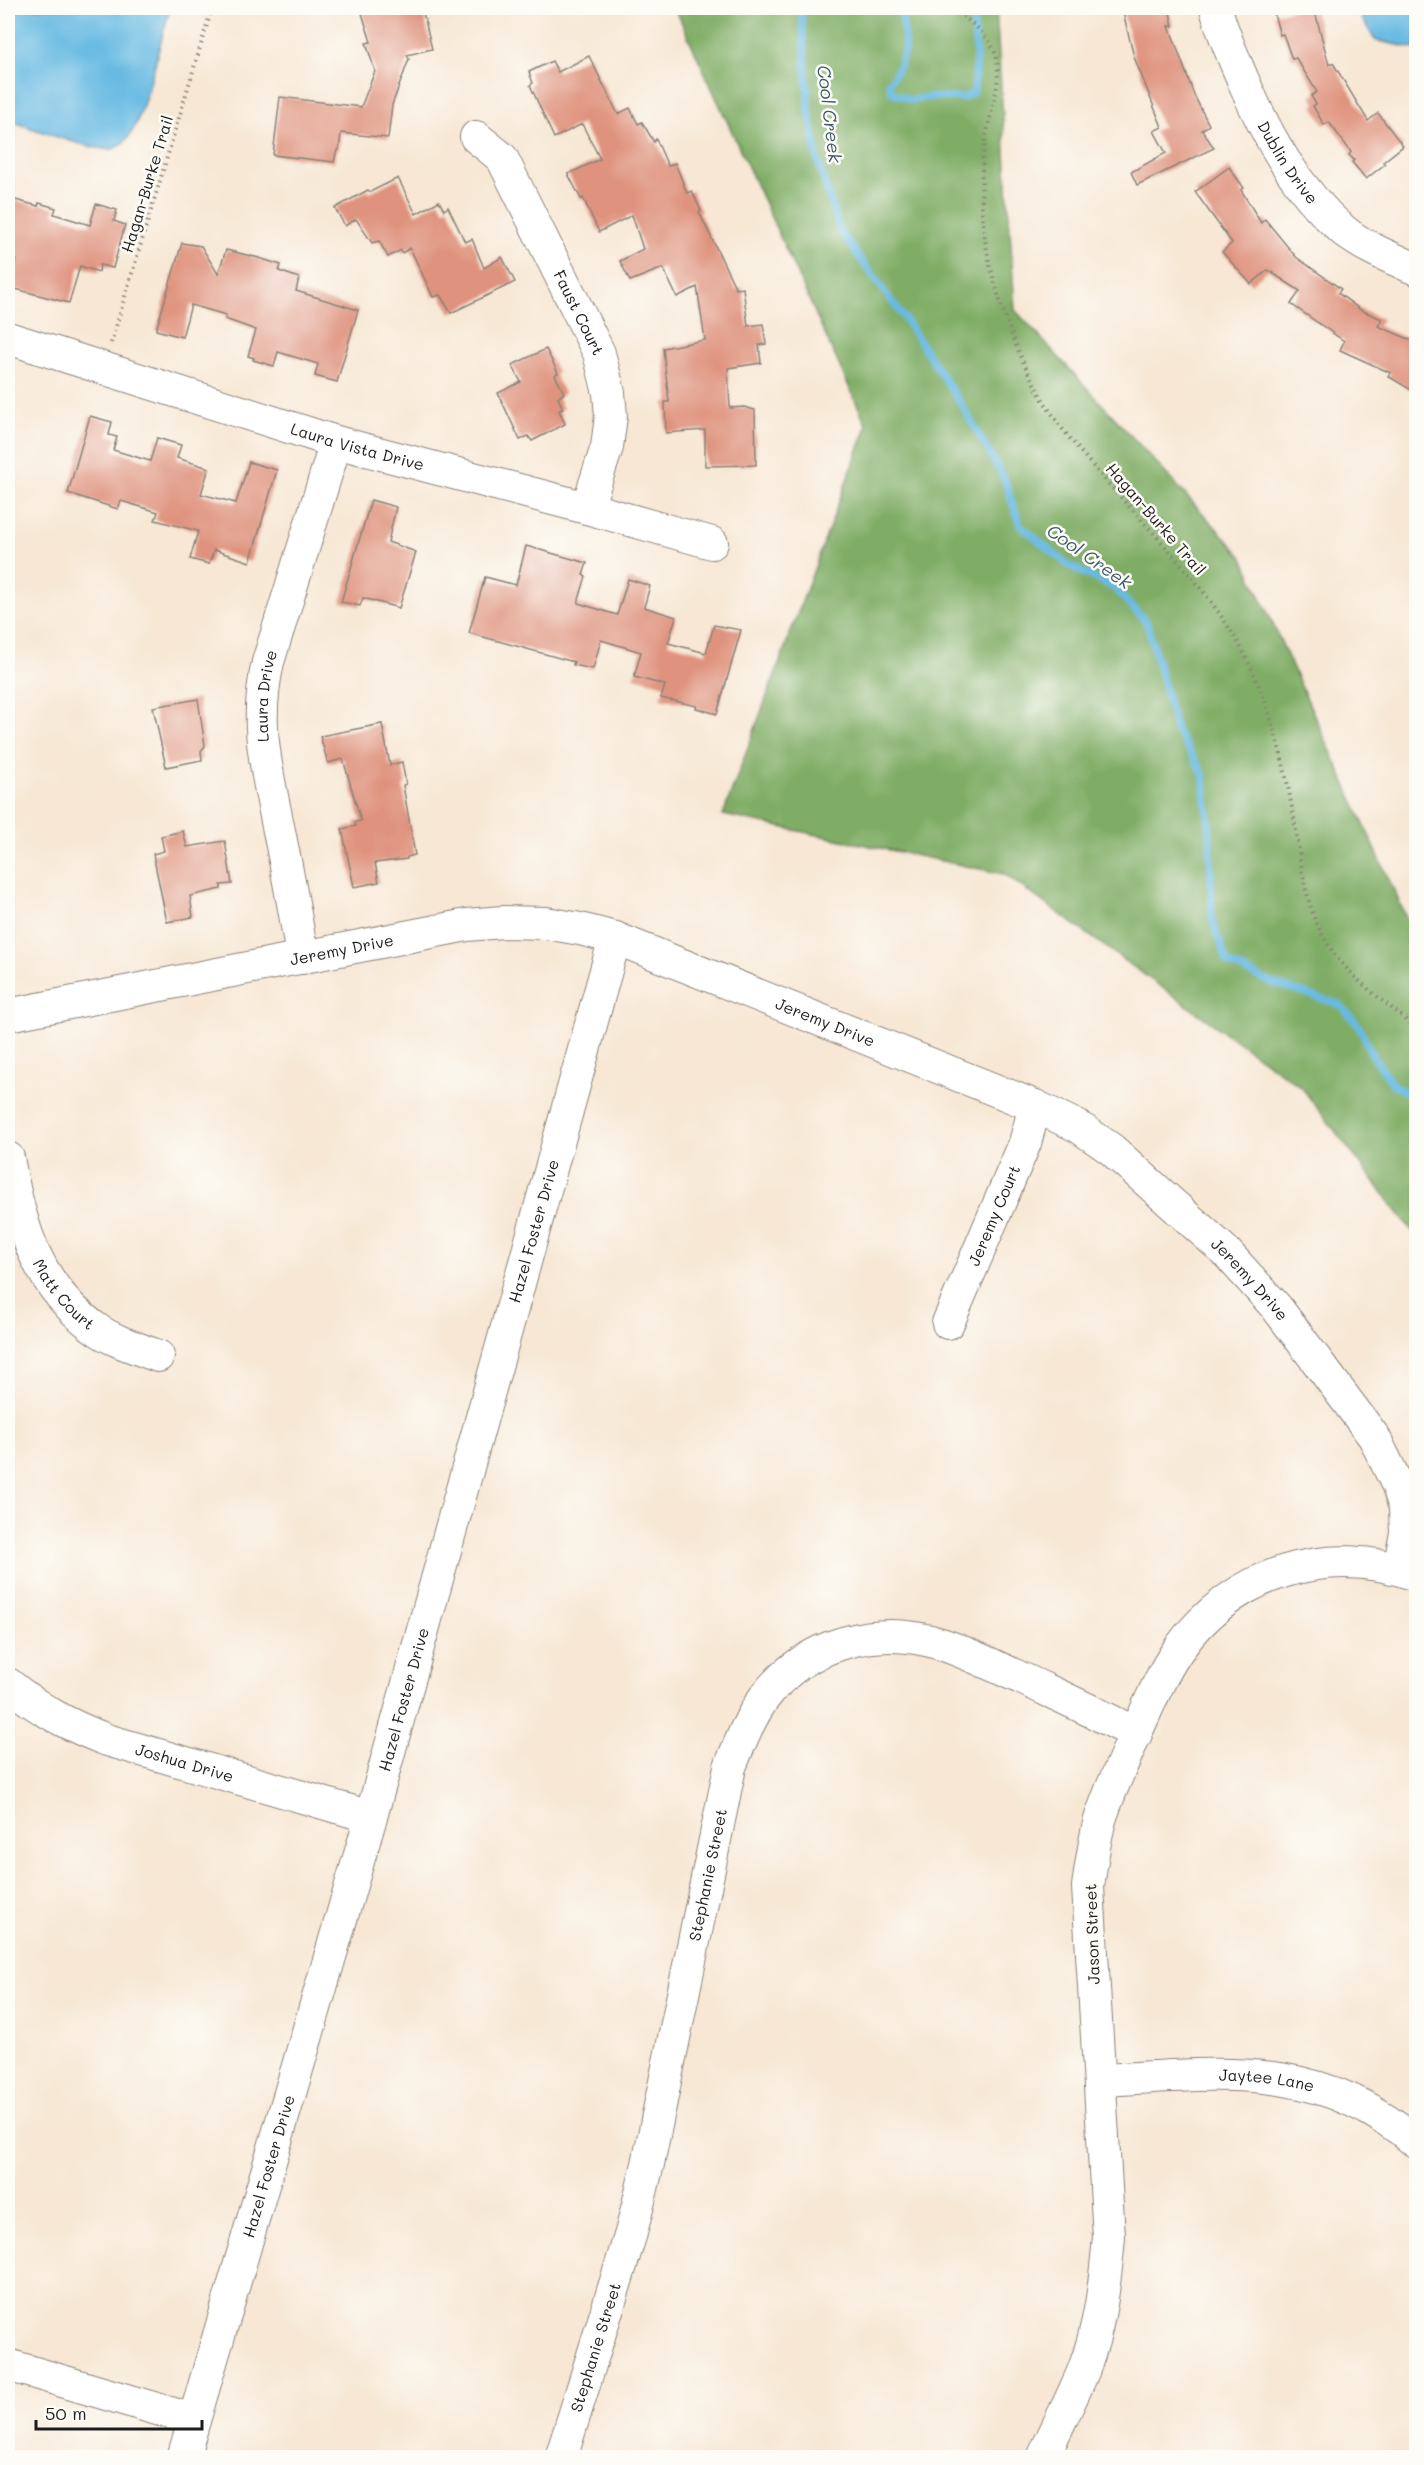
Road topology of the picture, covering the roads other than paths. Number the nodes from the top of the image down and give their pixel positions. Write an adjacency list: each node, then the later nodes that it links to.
1 (1216, 8): 3 (street, Dublin Drive)
2 (476, 137): 6 (street, Faust Court)
3 (1416, 270)
4 (8, 338): 5 (street, Laura Vista Drive)
5 (336, 442): 6 (street, Laura Vista Drive); 9 (street, Laura Drive)
6 (587, 508): 7 (street, Laura Vista Drive)
7 (712, 543)
8 (615, 938): 9 (street, Jeremy Drive); 11 (street, Jeremy Drive); 18 (street, Hazel Foster Drive)
9 (302, 958): 10 (street, Jeremy Drive)
10 (8, 1015)
11 (1035, 1106): 13 (street, Jeremy Court); 15 (street, Jeremy Drive)
12 (8, 1158): 14 (street, Matt Court)
13 (948, 1323)
14 (158, 1356)
15 (1408, 1572): 17 (street, Jason Street)
16 (8, 1684): 18 (street, Joshua Drive)
17 (1136, 1734): 19 (street, Jason Street); 24 (street, Stephanie Street)
18 (371, 1817): 22 (street, Hazel Foster Drive)
19 (1101, 2080): 20 (street, Jaytee Lane); 25 (street, Jason Street)
20 (1416, 2142)
21 (8, 2366): 22 (street)
22 (194, 2420): 23 (street, Hazel Foster Drive)
23 (183, 2457)
24 (561, 2457)
25 (1042, 2457)

